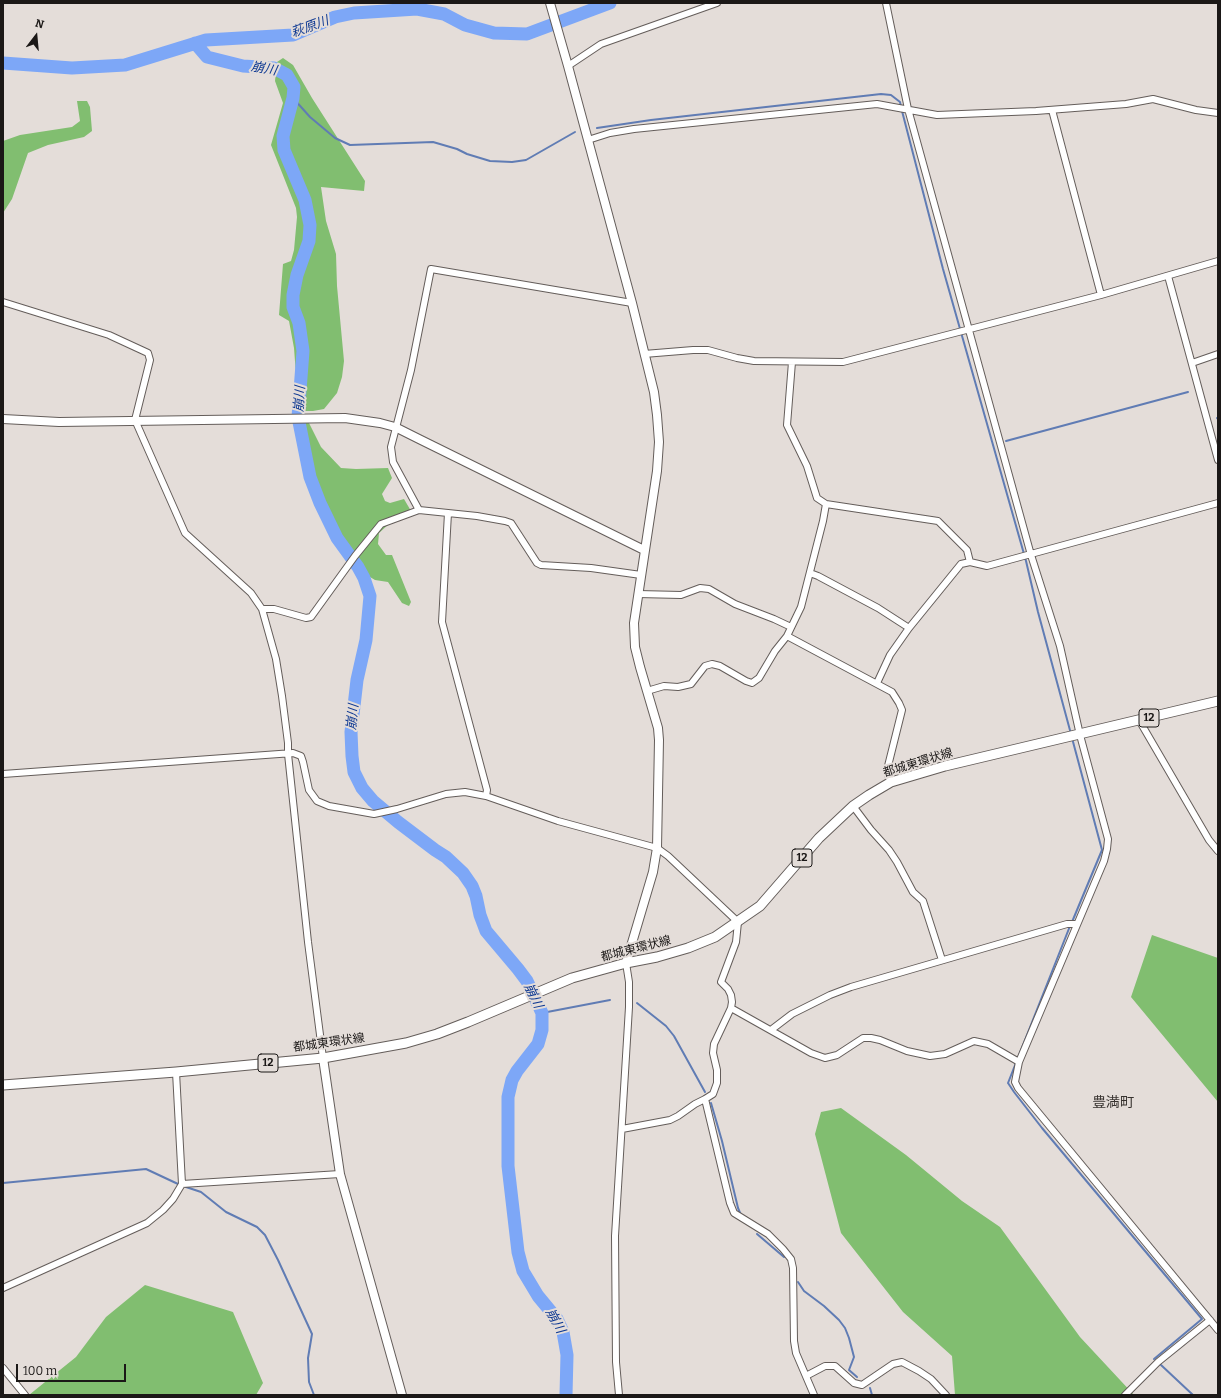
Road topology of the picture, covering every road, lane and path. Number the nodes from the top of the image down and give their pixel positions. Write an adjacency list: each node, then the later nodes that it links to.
1 (550, 3): 4 (street)
2 (717, 3): 4 (street)
3 (886, 3): 5 (street)
4 (568, 66): 8 (street)
5 (908, 109): 6 (street); 8 (street); 14 (street)
6 (1052, 110): 7 (street); 11 (street)
7 (1218, 113)
8 (588, 140): 13 (street)
9 (1218, 261): 10 (street)
10 (1168, 276): 11 (street); 18 (street)
11 (1102, 295): 14 (street)
12 (3, 302): 20 (street)
13 (632, 303): 15 (street); 21 (street)
14 (969, 330): 17 (street); 28 (street)
15 (644, 354): 17 (street); 27 (street)
16 (1218, 354): 18 (street)
17 (792, 362): 24 (street)
18 (1192, 363): 22 (street)
19 (3, 419): 20 (street)
20 (135, 420): 21 (street); 33 (street)
21 (396, 428): 25 (street); 27 (street)
22 (1218, 460)
23 (1218, 503): 28 (street)
24 (826, 504): 29 (street); 30 (street)
25 (419, 510): 26 (street); 33 (street)
26 (448, 513): 31 (street); 45 (street)
27 (644, 550): 31 (street)
28 (1032, 554): 29 (street); 41 (street)
29 (970, 562): 35 (street)
30 (810, 573): 34 (street); 35 (street)
31 (641, 575): 32 (street)
32 (638, 594): 34 (street); 38 (street)
33 (262, 609): 42 (street)
34 (791, 627): 36 (street)
35 (909, 628): 37 (street)
36 (787, 636): 37 (street); 38 (street)
37 (877, 683): 44 (street)
38 (647, 691): 47 (street)
39 (1218, 701): 40 (main road, 都城東環状線 / 12)
40 (1139, 720): 41 (main road, 都城東環状線 / 12); 48 (street)
41 (1080, 734): 44 (main road, 都城東環状線 / 12); 50 (street)
42 (288, 754): 43 (street); 45 (street); 55 (street)
43 (3, 774)
44 (891, 782): 46 (main road, 都城東環状線 / 12)
45 (486, 796): 47 (street)
46 (853, 806): 49 (main road, 都城東環状線 / 12); 51 (street)
47 (657, 848): 49 (street); 52 (street)
48 (1218, 851)
49 (738, 922): 52 (main road, 都城東環状線 / 12); 53 (street)
50 (1077, 924): 51 (street); 56 (street)
51 (942, 960): 54 (street)
52 (626, 963): 55 (main road, 都城東環状線 / 12); 60 (street)
53 (731, 1008): 54 (street); 59 (street)
54 (771, 1030): 56 (street)
55 (323, 1058): 57 (main road, 都城東環状線 / 12); 61 (street)
56 (1020, 1062): 64 (street)
57 (176, 1072): 58 (main road, 都城東環状線 / 12); 62 (street)
58 (3, 1085)
59 (704, 1099): 60 (street); 67 (street)
60 (622, 1128): 70 (street)
61 (340, 1174): 62 (street); 69 (street)
62 (182, 1184): 63 (street)
63 (3, 1288)
64 (1210, 1320): 65 (street); 73 (street)
65 (1218, 1330)
66 (3, 1368): 68 (street)
67 (806, 1376): 71 (street); 72 (street)
68 (25, 1395)
69 (402, 1395)
70 (619, 1395)
71 (814, 1395)
72 (946, 1395)
73 (1124, 1395)

